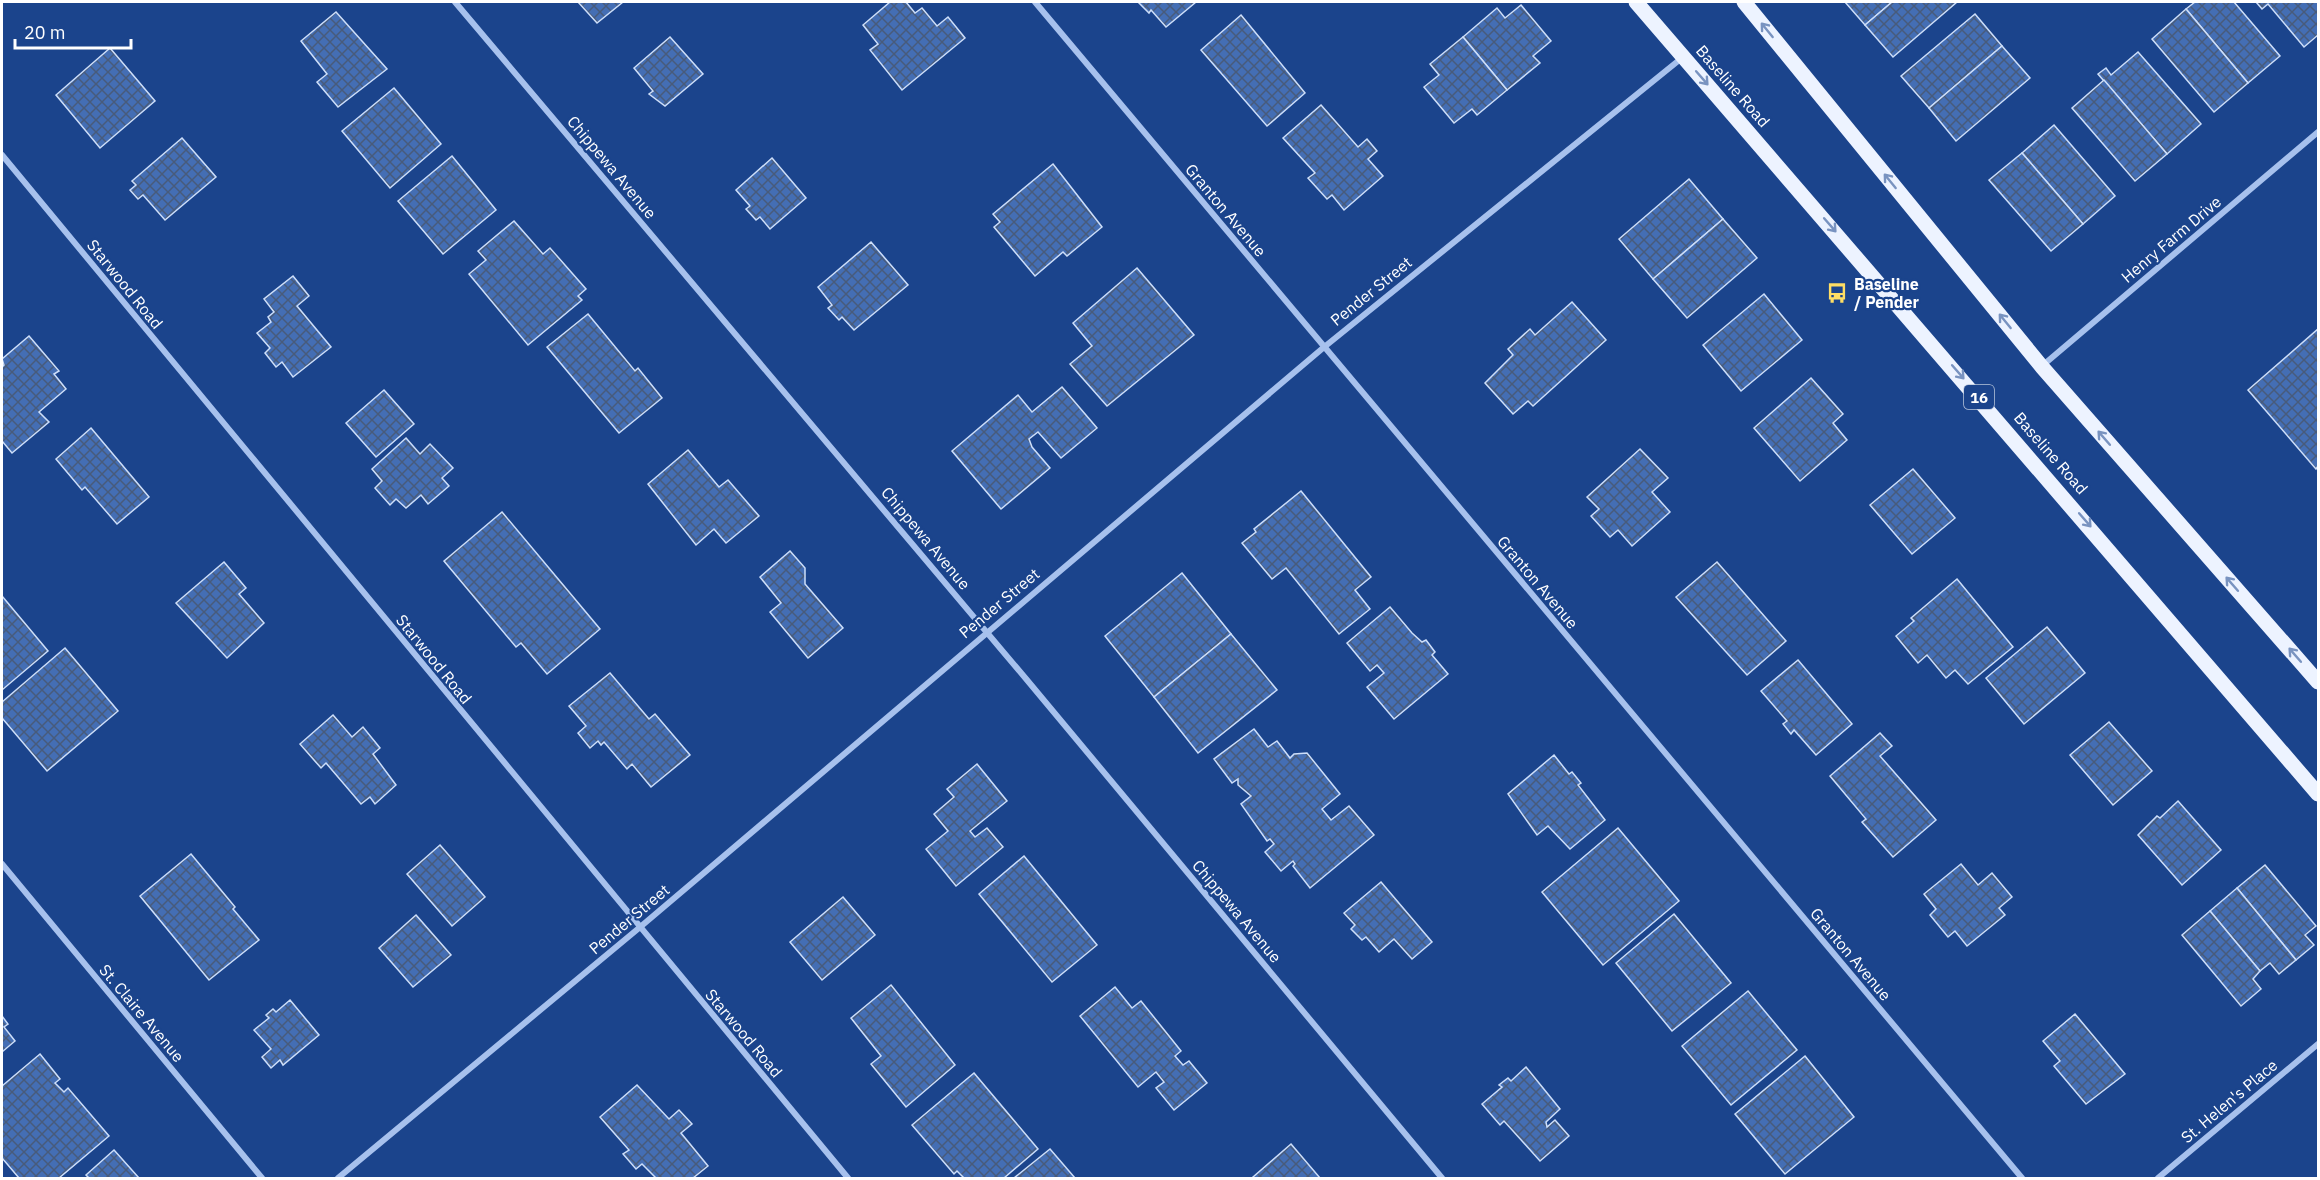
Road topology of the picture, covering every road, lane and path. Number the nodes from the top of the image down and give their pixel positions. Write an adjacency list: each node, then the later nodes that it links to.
1 (455, 2): 10 (street, Chippewa Avenue)
2 (1035, 2): 8 (street, Granton Avenue)
3 (1636, 2): 5 (main road, Baseline Road / 16)
4 (1744, 2): 9 (main road, one-way to 4)
5 (1683, 57): 8 (street, Pender Street); 12 (main road, Baseline Road / 16, one-way to 12)
6 (2319, 132): 9 (street, Henry Farm Drive)
7 (2, 155): 14 (street, Starwood Road)
8 (1323, 348): 10 (street, Pender Street); 20 (street, Granton Avenue)
9 (2042, 367): 11 (main road, one-way to 9)
10 (987, 631): 14 (street, Pender Street); 19 (street, Chippewa Avenue)
11 (2319, 682)
12 (2319, 794)
13 (2, 864): 16 (street, St. Claire Avenue)
14 (639, 928): 17 (street, Pender Street); 18 (street, Starwood Road)
15 (2319, 1044): 21 (street, St. Helen's Place)
16 (262, 1179)
17 (338, 1179)
18 (848, 1179)
19 (1442, 1179)
20 (2022, 1179)
21 (2158, 1179)

